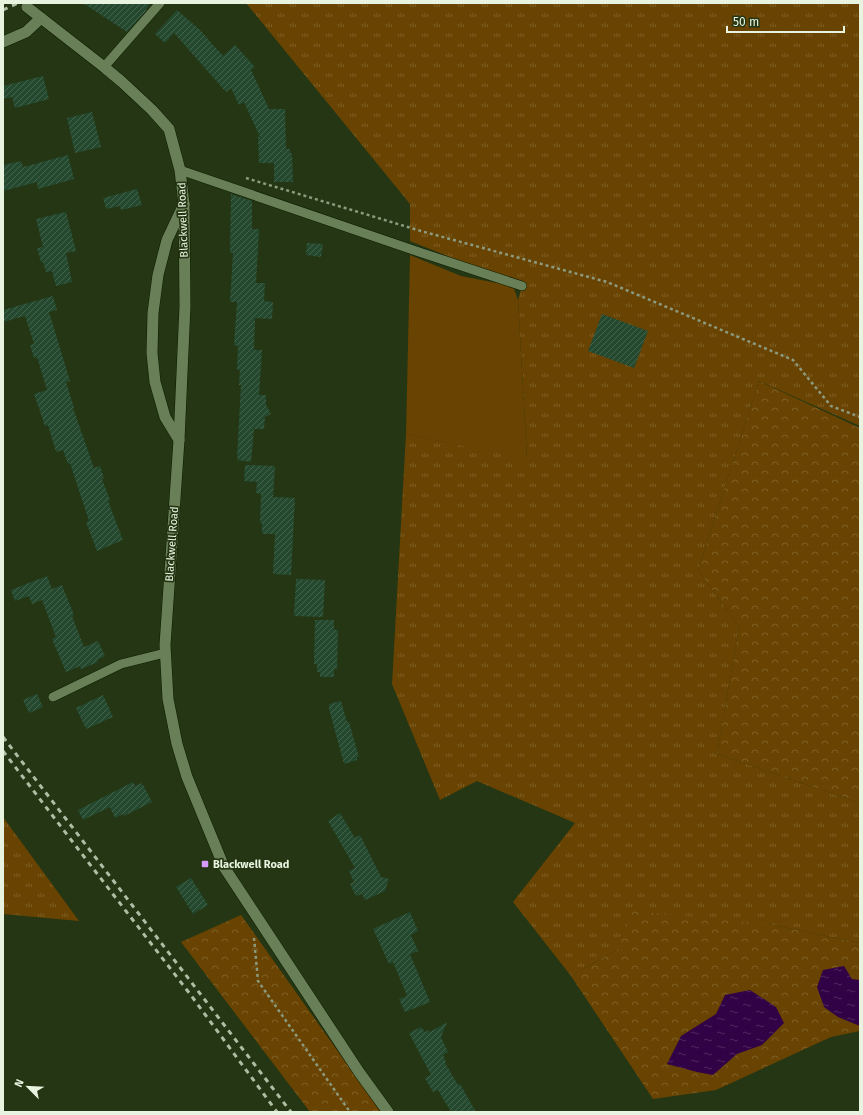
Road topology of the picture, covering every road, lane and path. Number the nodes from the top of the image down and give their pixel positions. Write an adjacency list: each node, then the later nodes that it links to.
1 (160, 3): 5 (lane)
2 (27, 7): 3 (street, Blackwell Road)
3 (41, 18): 4 (street); 5 (street, Blackwell Road)
4 (3, 42)
5 (104, 67): 6 (street, Blackwell Road)
6 (180, 170): 8 (street, Blackwell Road); 9 (lane)
7 (239, 176): 10 (path)
8 (184, 204): 11 (street, Blackwell Road); 11 (street)
9 (522, 286)
10 (860, 417)
11 (179, 440): 12 (street, Blackwell Road)
12 (166, 653): 13 (lane); 16 (street, Blackwell Road)
13 (53, 697)
14 (254, 938): 15 (path)
15 (350, 1112)
16 (388, 1112)

